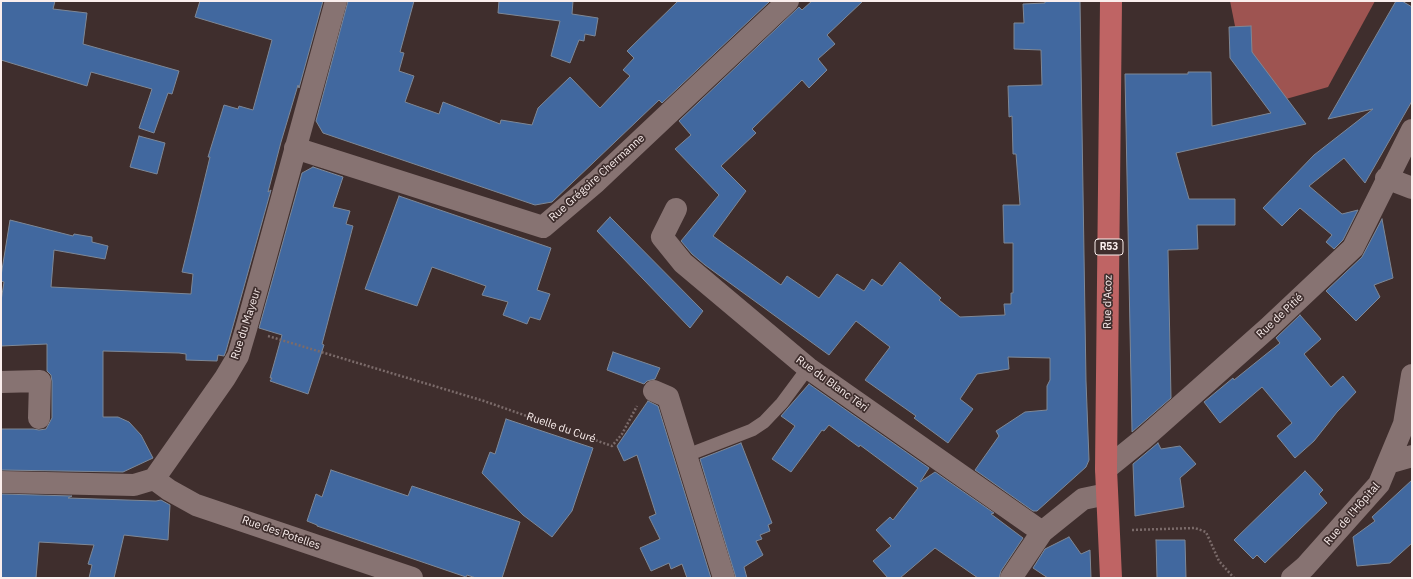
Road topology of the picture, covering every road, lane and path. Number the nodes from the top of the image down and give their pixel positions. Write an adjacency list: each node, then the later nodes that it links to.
1 (336, 1): 5 (street, Rue du Mayeur)
2 (788, 1): 5 (street, Rue Grégoire Chermanne)
3 (1111, 1): 18 (main road, Rue d'Acoz / R53)
4 (1412, 130): 6 (street, Rue de Pitié)
5 (295, 148): 9 (street, Rue du Mayeur)
6 (1386, 178): 7 (street); 18 (street, Rue de Pitié)
7 (1412, 188)
8 (676, 209): 10 (street, Rue du Blanc Tèri)
9 (246, 329): 13 (path, Ruelle du Curé); 19 (street, Rue du Mayeur)
10 (808, 368): 15 (lane); 23 (street, Rue du Blanc Tèri)
11 (1412, 375): 17 (street, Rue de l'Hôpital)
12 (1, 382): 14 (street)
13 (654, 391): 15 (street)
14 (39, 418)
15 (685, 456): 25 (street)
16 (1412, 456): 17 (street)
17 (1388, 463): 29 (street, Rue de l'Hôpital)
18 (1106, 469): 21 (main road, Rue d'Acoz / R53)
19 (154, 479): 20 (street); 24 (street, Rue des Potelles)
20 (1, 482)
21 (1107, 494): 22 (main road, Rue d'Acoz / R53); 23 (street)
22 (1109, 531): 27 (main road, Rue d'Acoz / R53); 28 (path)
23 (1042, 532): 26 (street)
24 (412, 578)
25 (724, 578)
26 (1011, 578)
27 (1112, 578)
28 (1234, 578)
29 (1292, 578)

